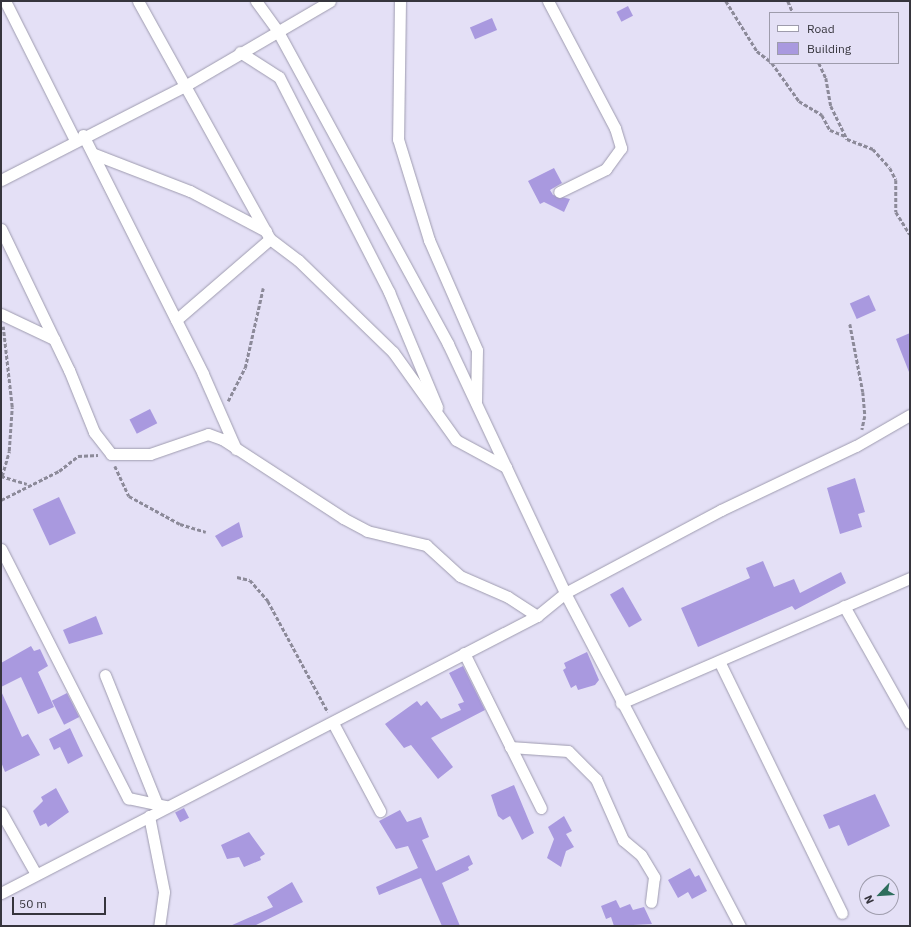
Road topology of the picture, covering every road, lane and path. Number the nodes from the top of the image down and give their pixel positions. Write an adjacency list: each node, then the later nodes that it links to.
1 (4, 1): 17 (street)
2 (138, 1): 15 (street)
3 (256, 1): 10 (street)
4 (330, 1): 10 (street)
5 (400, 1): 29 (street)
6 (548, 1): 20 (street)
7 (726, 1): 12 (path)
8 (788, 1): 9 (path)
9 (793, 12)
10 (277, 30): 11 (street); 29 (street)
11 (240, 52): 15 (street); 32 (street)
12 (769, 60)
13 (773, 64): 16 (path)
14 (819, 64): 16 (path)
15 (183, 87): 17 (street); 23 (street)
16 (846, 136): 22 (path)
17 (79, 137): 18 (street); 19 (street)
18 (94, 154): 23 (street); 26 (street)
19 (1, 180)
20 (559, 192)
21 (1, 229): 28 (street)
22 (910, 234)
23 (268, 235): 26 (street); 32 (street)
24 (263, 288): 30 (path)
25 (2, 314): 28 (street); 37 (path)
26 (176, 320): 30 (street)
27 (850, 324): 33 (path)
28 (54, 339): 35 (street)
29 (476, 404): 36 (street)
30 (221, 415): 34 (street)
31 (910, 416): 33 (street)
32 (445, 426): 36 (street)
33 (856, 446): 44 (street)
34 (236, 449): 35 (street); 46 (street)
35 (111, 454): 38 (path); 40 (path)
36 (506, 467): 44 (street)
37 (1, 476): 38 (path)
38 (27, 484): 39 (path)
39 (1, 500)
40 (206, 532)
41 (1, 549): 54 (street)
42 (237, 577): 51 (path)
43 (910, 578): 45 (street)
44 (565, 592): 46 (street); 50 (street)
45 (844, 606): 48 (street); 52 (street)
46 (537, 616): 47 (street)
47 (464, 653): 51 (street); 53 (street)
48 (720, 663): 50 (street); 63 (street)
49 (105, 675): 54 (street)
50 (621, 703): 65 (street)
51 (334, 723): 55 (street); 57 (street)
52 (910, 723)
53 (510, 747): 56 (street); 62 (street)
54 (156, 802): 55 (street)
55 (167, 806): 59 (street)
56 (541, 808)
57 (380, 811)
58 (1, 812): 60 (street)
59 (149, 816): 60 (street); 64 (street)
60 (36, 874): 61 (street)
61 (1, 893)
62 (651, 902)
63 (842, 913)
64 (159, 926)
65 (740, 926)

